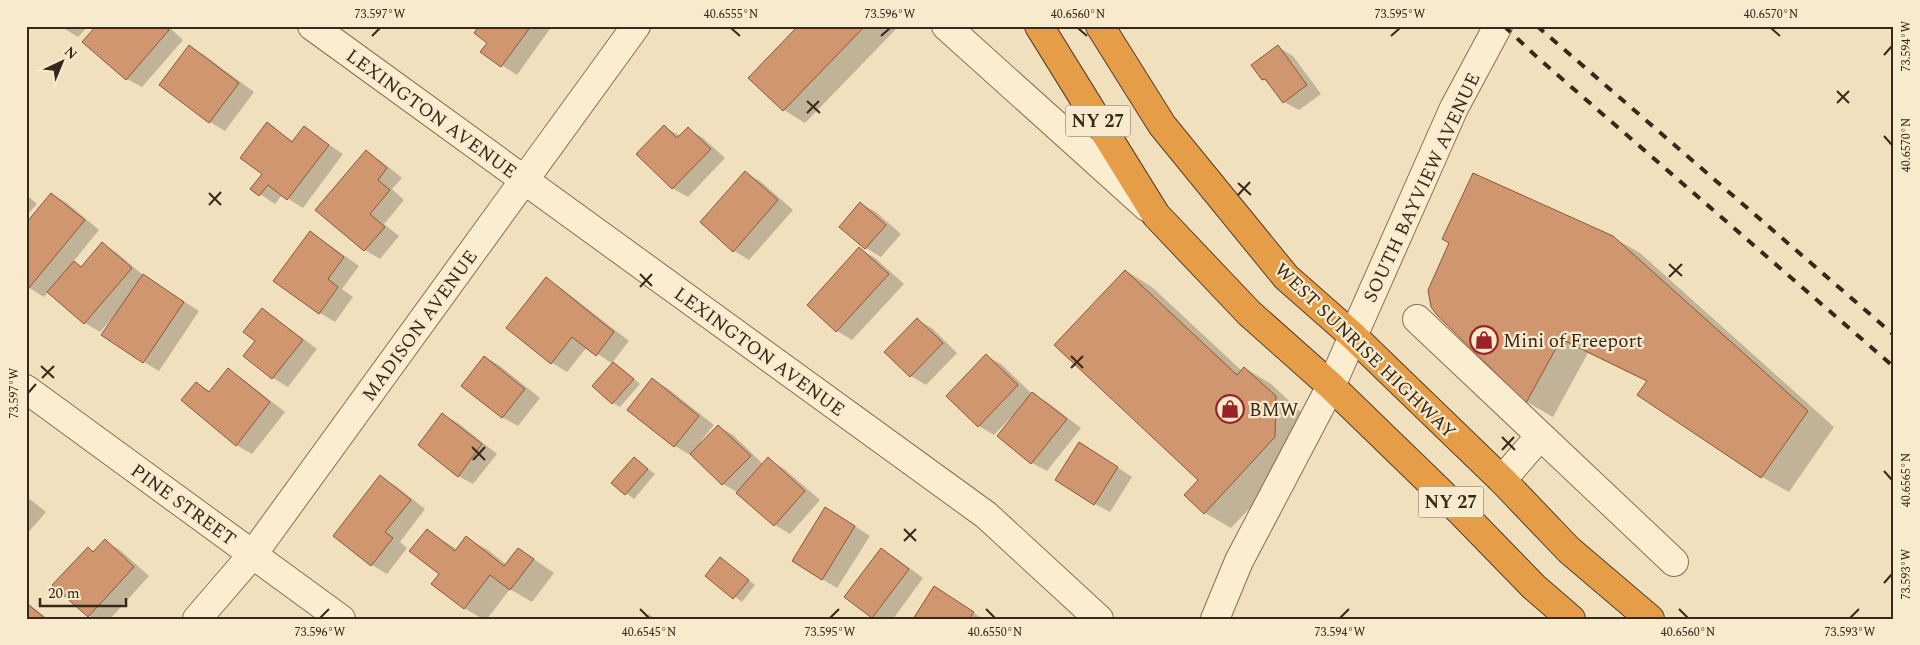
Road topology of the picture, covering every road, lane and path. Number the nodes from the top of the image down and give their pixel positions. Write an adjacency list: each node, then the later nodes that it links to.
1 (312, 26): 7 (street, LEXINGTON AVENUE)
2 (636, 26): 7 (street, MADISON AVENUE)
3 (946, 26): 8 (street)
4 (1039, 26): 8 (highway, NY 27)
5 (1100, 26): 10 (highway, WEST SUNRISE HIGHWAY / NY 27)
6 (1498, 26): 10 (street, SOUTH BAYVIEW AVENUE)
7 (524, 180): 15 (street, MADISON AVENUE); 19 (street, LEXINGTON AVENUE)
8 (1156, 215): 11 (highway, NY 27)
9 (1417, 319): 13 (street)
10 (1353, 336): 11 (street, SOUTH BAYVIEW AVENUE); 14 (highway, WEST SUNRISE HIGHWAY / NY 27)
11 (1331, 386): 20 (street, SOUTH BAYVIEW AVENUE); 21 (highway, NY 27)
12 (26, 389): 15 (street, PINE STREET)
13 (1540, 436): 14 (street); 16 (street)
14 (1502, 480): 22 (highway, WEST SUNRISE HIGHWAY / NY 27)
15 (253, 554): 17 (street, MADISON AVENUE); 18 (street, PINE STREET)
16 (1674, 562)
17 (197, 619)
18 (341, 619)
19 (1099, 619)
20 (1215, 619)
21 (1571, 619)
22 (1650, 619)

